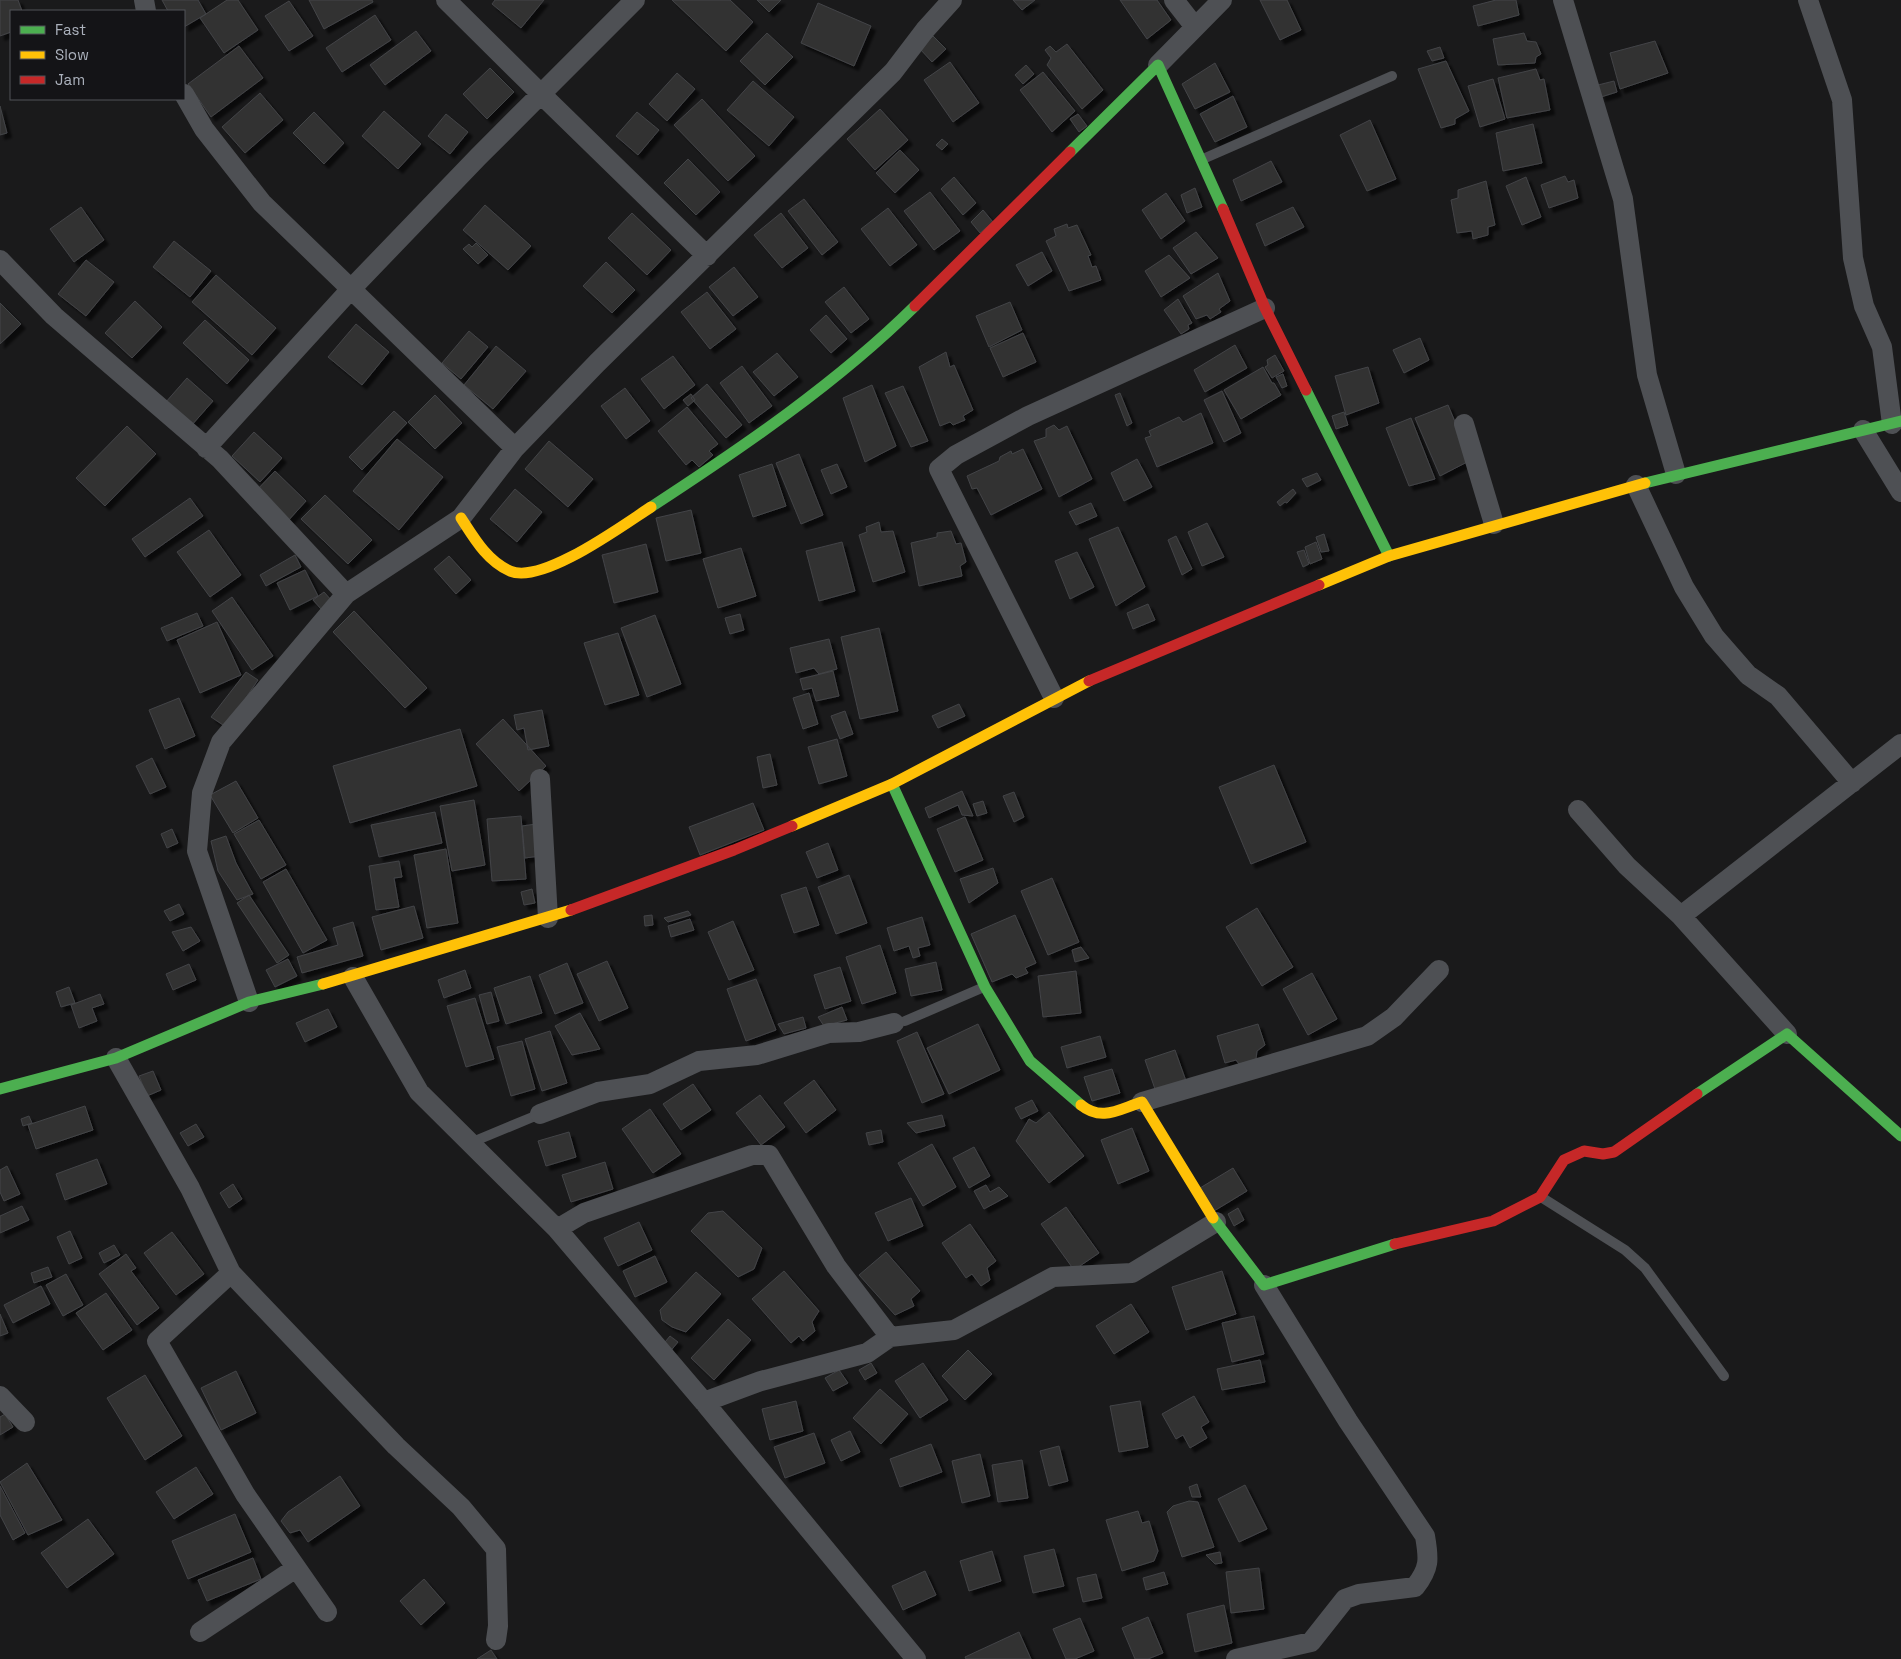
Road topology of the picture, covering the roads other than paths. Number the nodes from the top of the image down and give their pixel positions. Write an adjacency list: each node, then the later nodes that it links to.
1 (446, 0): 11 (street)
2 (635, 0): 11 (street)
3 (952, 0): 14 (street)
4 (1174, 0): 8 (street)
5 (1222, 0): 8 (street)
6 (1563, 0): 23 (street)
7 (1808, 0): 18 (street)
8 (1195, 27): 9 (street)
9 (1158, 65): 13 (street); 26 (street)
10 (1392, 76): 13 (lane)
11 (541, 94): 14 (street); 16 (street)
12 (185, 96): 16 (street)
13 (1202, 159): 17 (street)
14 (707, 256): 22 (street)
15 (0, 260): 21 (street)
16 (351, 289): 21 (street); 22 (street)
17 (1265, 308): 28 (street); 30 (street)
18 (1896, 422): 20 (street)
19 (1464, 424): 27 (street)
20 (1863, 430): 23 (street); 25 (street)
21 (206, 448): 29 (street)
22 (516, 448): 26 (street)
23 (1676, 474): 24 (street)
24 (1636, 485): 27 (street); 33 (street)
25 (1901, 492)
26 (461, 518): 29 (street)
27 (1494, 524): 28 (street)
28 (1389, 556): 30 (street)
29 (346, 594): 41 (street)
30 (1054, 698): 34 (street)
31 (1901, 744): 33 (street)
32 (540, 779): 37 (street)
33 (1852, 783): 36 (street)
34 (892, 784): 37 (street); 40 (street)
35 (1578, 810): 36 (street)
36 (1681, 916): 43 (street)
37 (548, 918): 39 (street)
38 (1439, 970): 46 (street)
39 (353, 977): 41 (street); 49 (street)
40 (985, 987): 42 (lane); 46 (street)
41 (249, 1002): 44 (street)
42 (899, 1022): 47 (street)
43 (1787, 1034): 48 (street); 50 (street)
44 (116, 1058): 45 (street); 53 (street)
45 (0, 1089)
46 (1142, 1102): 51 (street)
47 (540, 1114): 49 (lane)
48 (1901, 1136)
49 (470, 1144): 52 (street)
50 (1540, 1196): 54 (street); 56 (lane)
51 (1216, 1222): 54 (street); 55 (street)
52 (557, 1230): 55 (street); 58 (street)
53 (231, 1273): 60 (street); 63 (street)
54 (1264, 1285): 65 (street)
55 (890, 1337): 58 (street)
56 (1724, 1376)
57 (0, 1396): 59 (street)
58 (704, 1402): 64 (street)
59 (25, 1422)
60 (296, 1568): 61 (street); 62 (street)
61 (327, 1612)
62 (200, 1632)
63 (496, 1640)
64 (916, 1659)
65 (1236, 1659)

